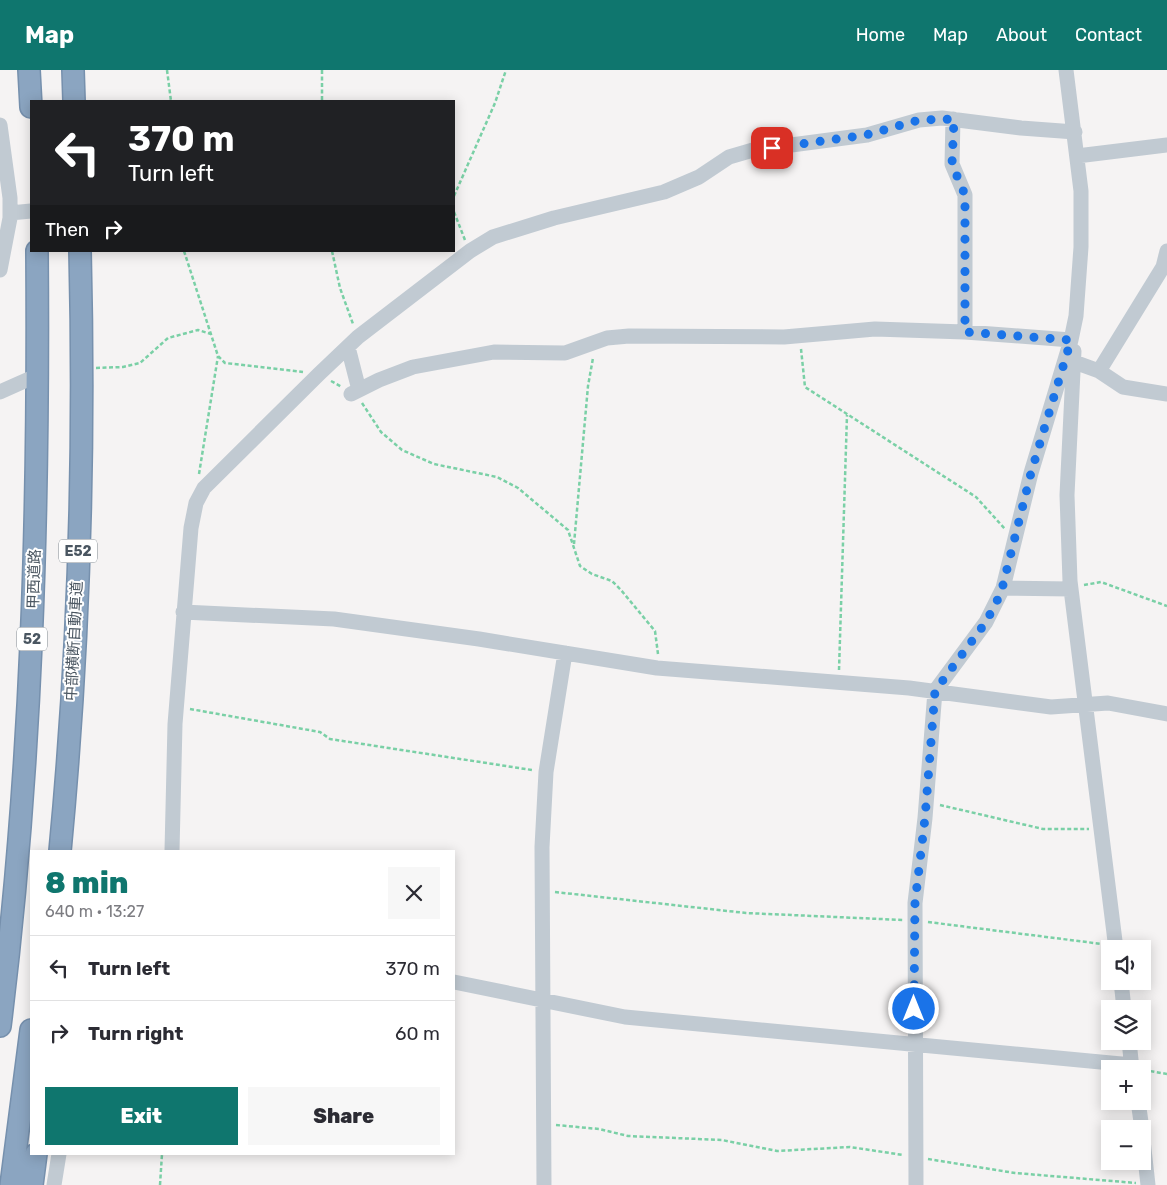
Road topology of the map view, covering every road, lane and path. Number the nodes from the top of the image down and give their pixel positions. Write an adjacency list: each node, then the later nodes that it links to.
1 (29, 70): 9 (highway)
2 (62, 70): 10 (highway)
3 (73, 70): 11 (highway)
4 (80, 70): 12 (highway)
5 (167, 70): 13 (path)
6 (322, 70): 14 (path)
7 (506, 70): 20 (path)
8 (1066, 70): 17 (street)
9 (31, 100)
10 (64, 100)
11 (74, 100)
12 (82, 100)
13 (170, 100)
14 (322, 100)
15 (954, 119): 17 (street); 24 (street); 34 (street)
16 (0, 125): 23 (street)
17 (1075, 132): 19 (street)
18 (1167, 145): 19 (street)
19 (1077, 156): 33 (street)
20 (455, 194)
21 (30, 211): 23 (street)
22 (455, 214): 24 (path)
23 (6, 220): 32 (street)
24 (470, 250): 38 (street)
25 (1167, 251): 43 (street)
26 (37, 252): 45 (highway, 甲西道路 / 52)
27 (69, 252): 67 (highway, 中部横断自動車道 / E52)
28 (80, 252): 68 (highway, 中部横断自動車道 / E52)
29 (88, 252): 42 (highway)
30 (184, 252): 35 (path)
31 (332, 252): 38 (path)
32 (0, 270)
33 (1076, 316): 37 (street); 41 (street)
34 (965, 332): 36 (street); 37 (street)
35 (211, 334): 40 (path); 42 (path)
36 (800, 336): 39 (street); 49 (path)
37 (1071, 340): 41 (street)
38 (353, 342): 44 (street); 47 (street)
39 (595, 344): 47 (street); 52 (path)
40 (218, 356): 44 (path); 50 (path)
41 (1069, 361): 43 (street); 51 (street); 54 (street)
42 (90, 369): 69 (highway)
43 (1099, 371): 48 (street)
44 (318, 374): 47 (path); 56 (street)
45 (38, 375): 46 (street); 77 (highway, 甲西道路 / 52)
46 (0, 392)
47 (355, 392): 52 (path)
48 (1167, 394)
49 (847, 414): 51 (path); 59 (path)
50 (199, 477)
51 (1014, 540): 53 (street)
52 (574, 545): 58 (path)
53 (1003, 588): 54 (street); 60 (street)
54 (1071, 589): 55 (path); 61 (street)
55 (1167, 606)
56 (183, 612): 57 (street); 62 (street)
57 (565, 653): 58 (street); 64 (street)
58 (657, 668): 59 (street)
59 (838, 684): 60 (street)
60 (935, 691): 61 (street); 65 (street)
61 (1084, 704): 63 (street); 66 (street)
62 (176, 706): 64 (path); 70 (street)
63 (1167, 714)
64 (546, 772): 71 (street)
65 (926, 801): 66 (path); 72 (street)
66 (1101, 829): 73 (street)
67 (50, 850)
68 (60, 850)
69 (69, 850)
70 (172, 850)
71 (543, 891): 72 (path); 76 (street)
72 (915, 920): 74 (path); 79 (street)
73 (1115, 940)
74 (1101, 946)
75 (455, 982): 76 (street)
76 (544, 1002): 79 (street); 84 (street)
77 (0, 1026)
78 (30, 1038): 90 (highway)
79 (914, 1044): 80 (street); 88 (street)
80 (1101, 1064)
81 (1151, 1071): 82 (path)
82 (1167, 1074)
83 (30, 1117): 91 (highway)
84 (544, 1124): 88 (path); 95 (street)
85 (36, 1155): 92 (highway)
86 (59, 1155): 93 (street)
87 (162, 1155): 94 (path)
88 (916, 1157): 96 (street); 97 (path)
89 (1146, 1170): 97 (street)
90 (11, 1185)
91 (22, 1185)
92 (32, 1185)
93 (54, 1185)
94 (160, 1185)
95 (544, 1185)
96 (916, 1185)
97 (1148, 1185)

